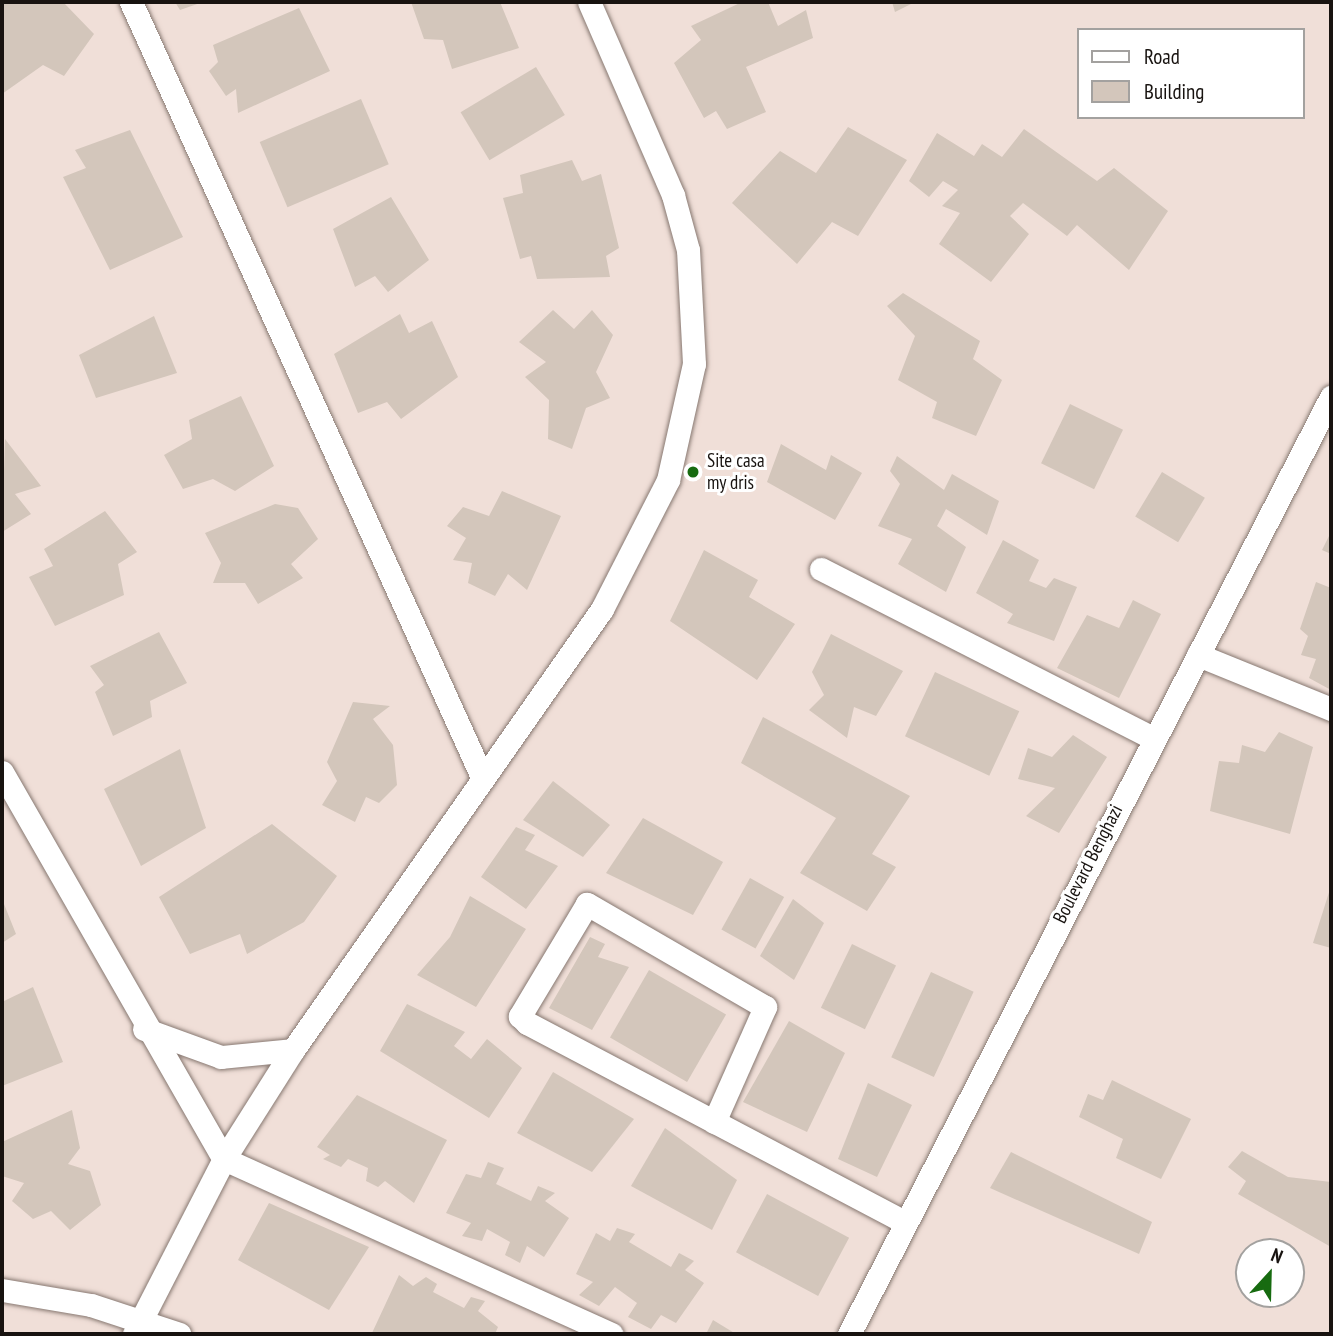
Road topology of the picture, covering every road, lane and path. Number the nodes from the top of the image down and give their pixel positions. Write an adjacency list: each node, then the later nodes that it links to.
1 (131, 2): 9 (street)
2 (589, 2): 9 (street)
3 (1331, 397): 5 (street, Boulevard Benghazi)
4 (821, 569): 7 (street)
5 (1198, 655): 6 (street); 7 (street, Boulevard Benghazi)
6 (1331, 709)
7 (1153, 738): 14 (street, Boulevard Benghazi)
8 (2, 772): 10 (street)
9 (482, 777): 11 (street)
10 (144, 1029): 11 (street); 13 (street)
11 (293, 1051): 13 (street)
12 (715, 1122): 12 (street); 14 (street)
13 (224, 1159): 16 (street); 18 (street)
14 (904, 1222): 19 (street, Boulevard Benghazi)
15 (2, 1290): 16 (street)
16 (137, 1328): 17 (street)
17 (179, 1334)
18 (611, 1334)
19 (849, 1334)

